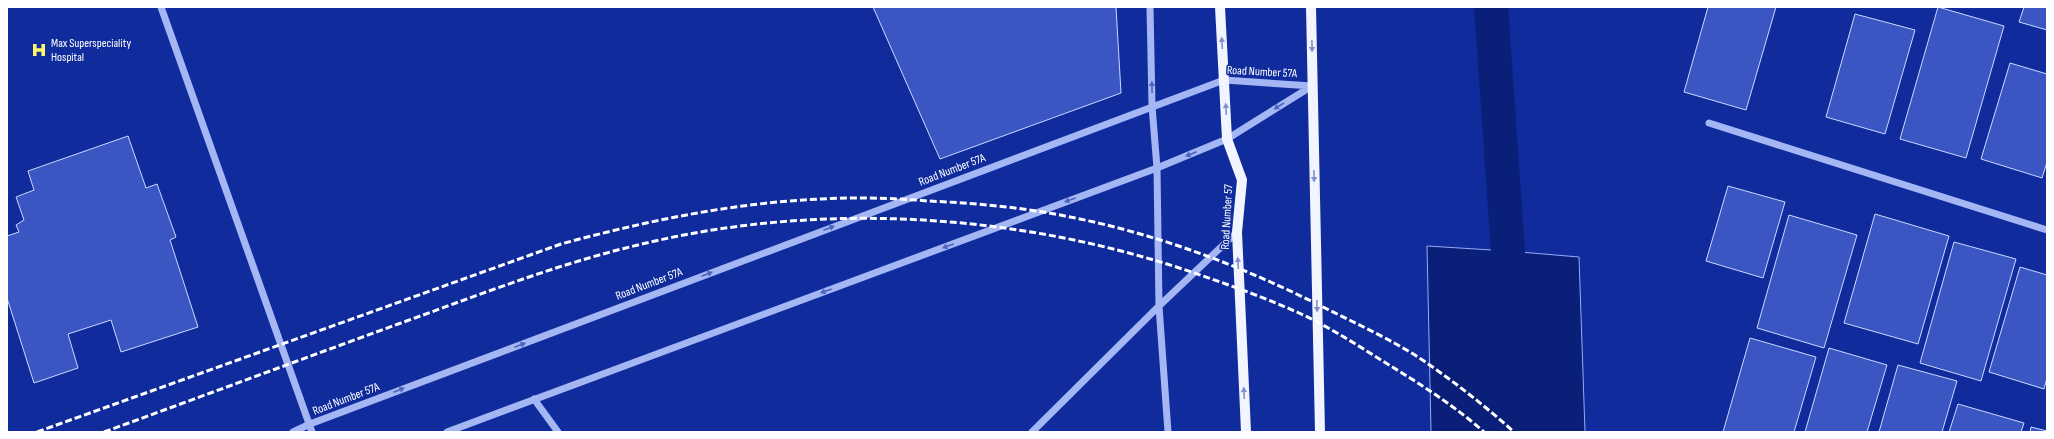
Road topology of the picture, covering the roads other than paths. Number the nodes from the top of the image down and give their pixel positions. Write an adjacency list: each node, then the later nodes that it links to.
1 (161, 7): 15 (street)
2 (1150, 7): 7 (street, one-way to 2)
3 (1220, 7): 5 (main road, Road Number 57, one-way to 3)
4 (1311, 7): 6 (main road, one-way to 6)
5 (1224, 80): 6 (street, Road Number 57A); 7 (street, Road Number 57A); 9 (main road, Road Number 57, one-way to 5)
6 (1312, 86): 9 (street, Road Number 57A, one-way to 9); 23 (main road, one-way to 23)
7 (1152, 106): 10 (street); 15 (street, Road Number 57A, one-way to 7)
8 (1709, 123): 11 (street)
9 (1227, 139): 10 (street, Road Number 57A, one-way to 10); 12 (main road, Road Number 57)
10 (1157, 168): 13 (street); 14 (street, Road Number 57A, one-way to 14)
11 (2047, 230)
12 (1236, 232): 13 (street); 22 (main road, Road Number 57, one-way to 12)
13 (1159, 306): 20 (street); 21 (street)
14 (534, 399): 18 (street, Road Number 57A); 19 (street)
15 (310, 424): 16 (street, Road Number 57A); 17 (street)
16 (293, 432)
17 (312, 432)
18 (447, 432)
19 (558, 432)
20 (1032, 432)
21 (1168, 432)
22 (1246, 432)
23 (1320, 432)

